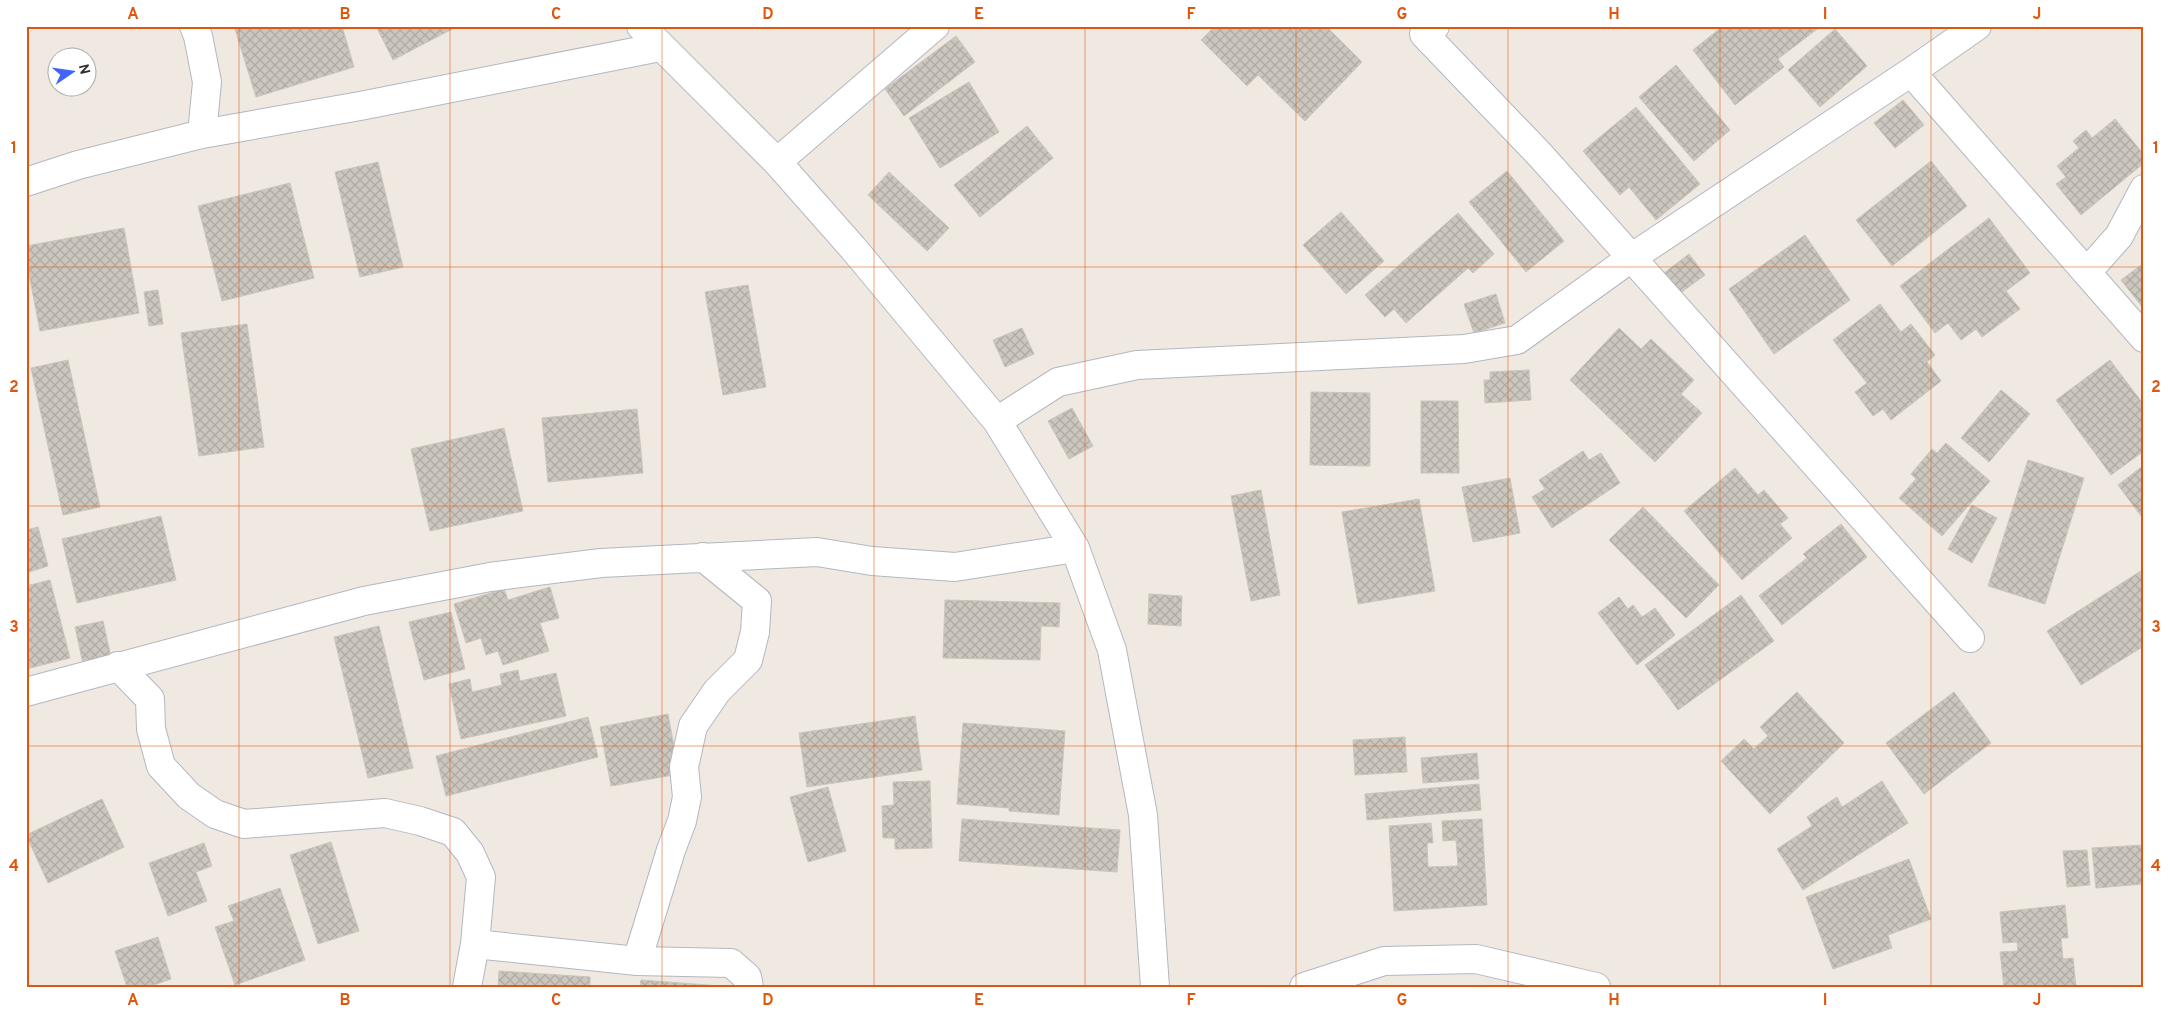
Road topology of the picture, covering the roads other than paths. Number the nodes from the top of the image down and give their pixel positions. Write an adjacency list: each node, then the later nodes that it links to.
1 (194, 26): 8 (street)
2 (641, 26): 6 (street)
3 (935, 26): 9 (street)
4 (1977, 26): 7 (street)
5 (1426, 29): 12 (street)
6 (660, 47): 8 (street); 9 (street)
7 (1911, 72): 12 (street); 13 (street)
8 (202, 134): 10 (street)
9 (776, 162): 15 (street)
10 (26, 182)
11 (2144, 190): 13 (street)
12 (1631, 258): 15 (street); 18 (street)
13 (2087, 272): 14 (street)
14 (2144, 338)
15 (997, 421): 16 (street)
16 (1075, 548): 17 (street); 25 (street)
17 (703, 557): 19 (street); 22 (street)
18 (1970, 638)
19 (118, 666): 20 (street); 21 (street)
20 (26, 692)
21 (475, 944): 22 (street); 23 (street)
22 (636, 961): 24 (street)
23 (467, 987)
24 (749, 987)
25 (1155, 987)
26 (1304, 987): 27 (street)
27 (1596, 987)

